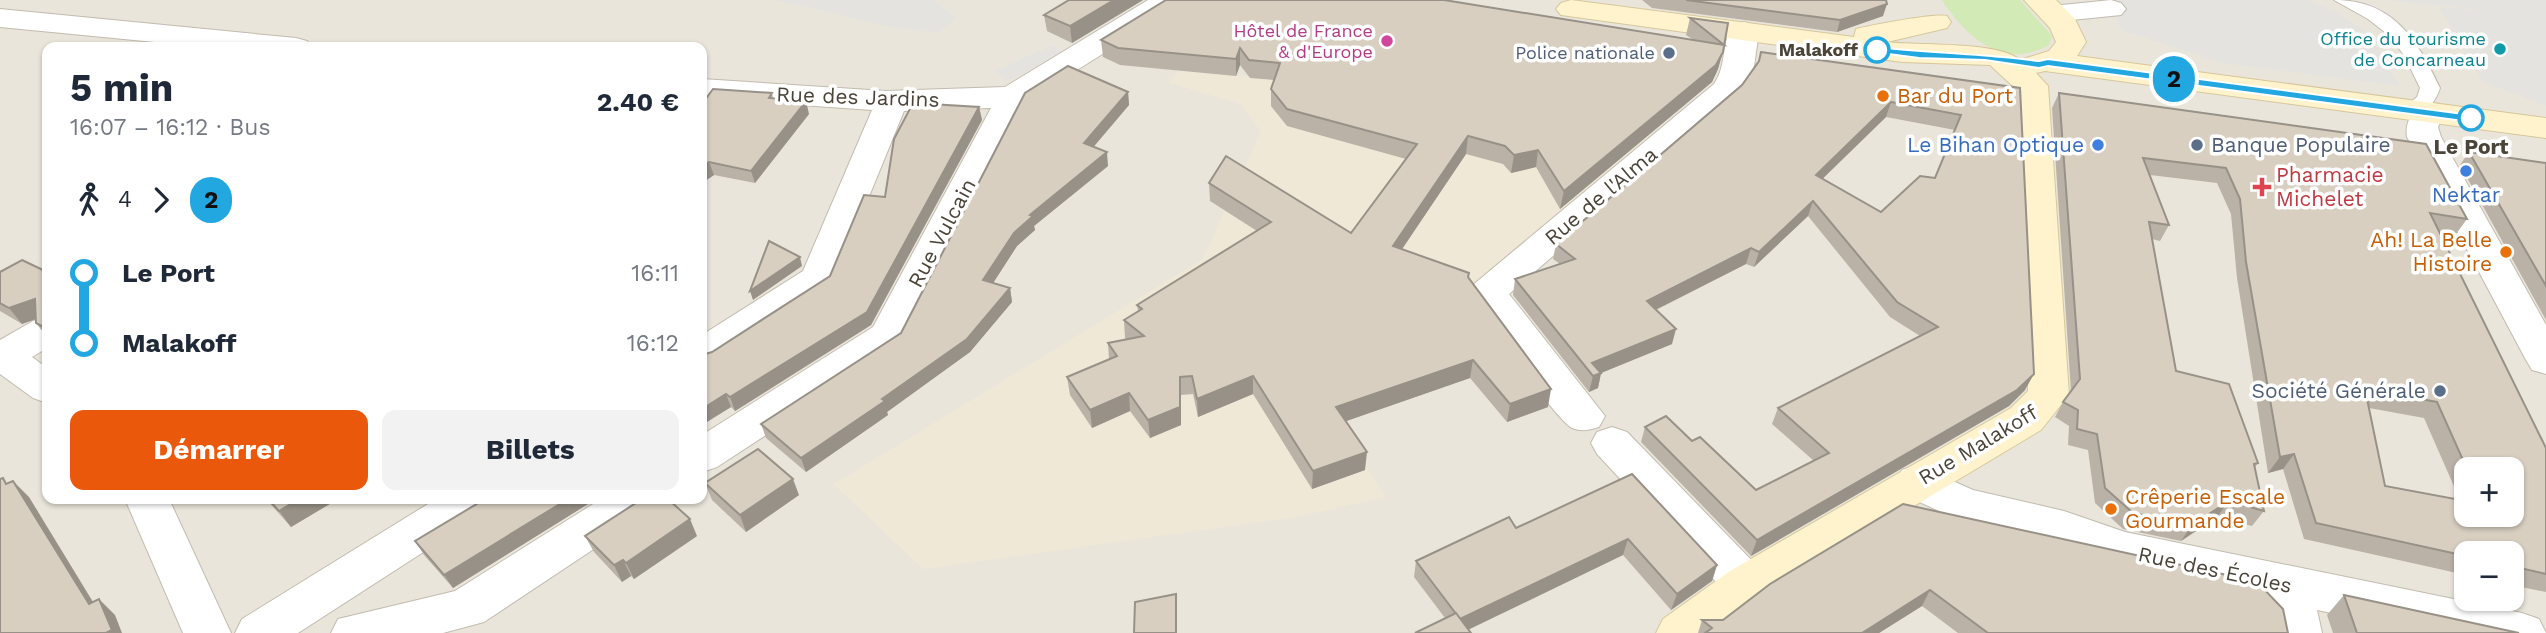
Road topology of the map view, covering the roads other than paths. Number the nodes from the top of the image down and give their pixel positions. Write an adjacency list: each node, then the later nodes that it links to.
1 (1169, 0): 14 (street)
2 (1612, 0): 8 (main road)
3 (2343, 0): 16 (lane)
4 (1570, 3): 9 (main road)
5 (2045, 7): 6 (street); 11 (main road)
6 (2111, 9)
7 (0, 18): 10 (street)
8 (1922, 27): 9 (main road); 12 (main road)
9 (1744, 31): 28 (street, Rue de l'Alma)
10 (245, 42)
11 (2059, 52): 12 (main road); 16 (main road)
12 (1994, 59): 24 (main road, Rue Malakoff)
13 (707, 88): 15 (street, Rue des Jardins)
14 (1013, 96): 15 (street, Rue des Jardins); 23 (street, Rue Vulcain)
15 (893, 99): 19 (street)
16 (2420, 111): 17 (main road); 21 (street)
17 (2546, 128)
18 (42, 333): 20 (street)
19 (707, 350)
20 (1, 355): 22 (street)
21 (2546, 360)
22 (42, 384)
23 (707, 453)
24 (1917, 482): 28 (main road, Rue Malakoff); 29 (street, Rue des Écoles)
25 (149, 504): 30 (street)
26 (463, 504): 31 (street)
27 (627, 504): 32 (street)
28 (1746, 583): 33 (main road, Rue Malakoff)
29 (2289, 586): 34 (street); 35 (street, Rue des Écoles)
30 (207, 633)
31 (259, 633)
32 (355, 633)
33 (1680, 633)
34 (2298, 633)
35 (2522, 633)

